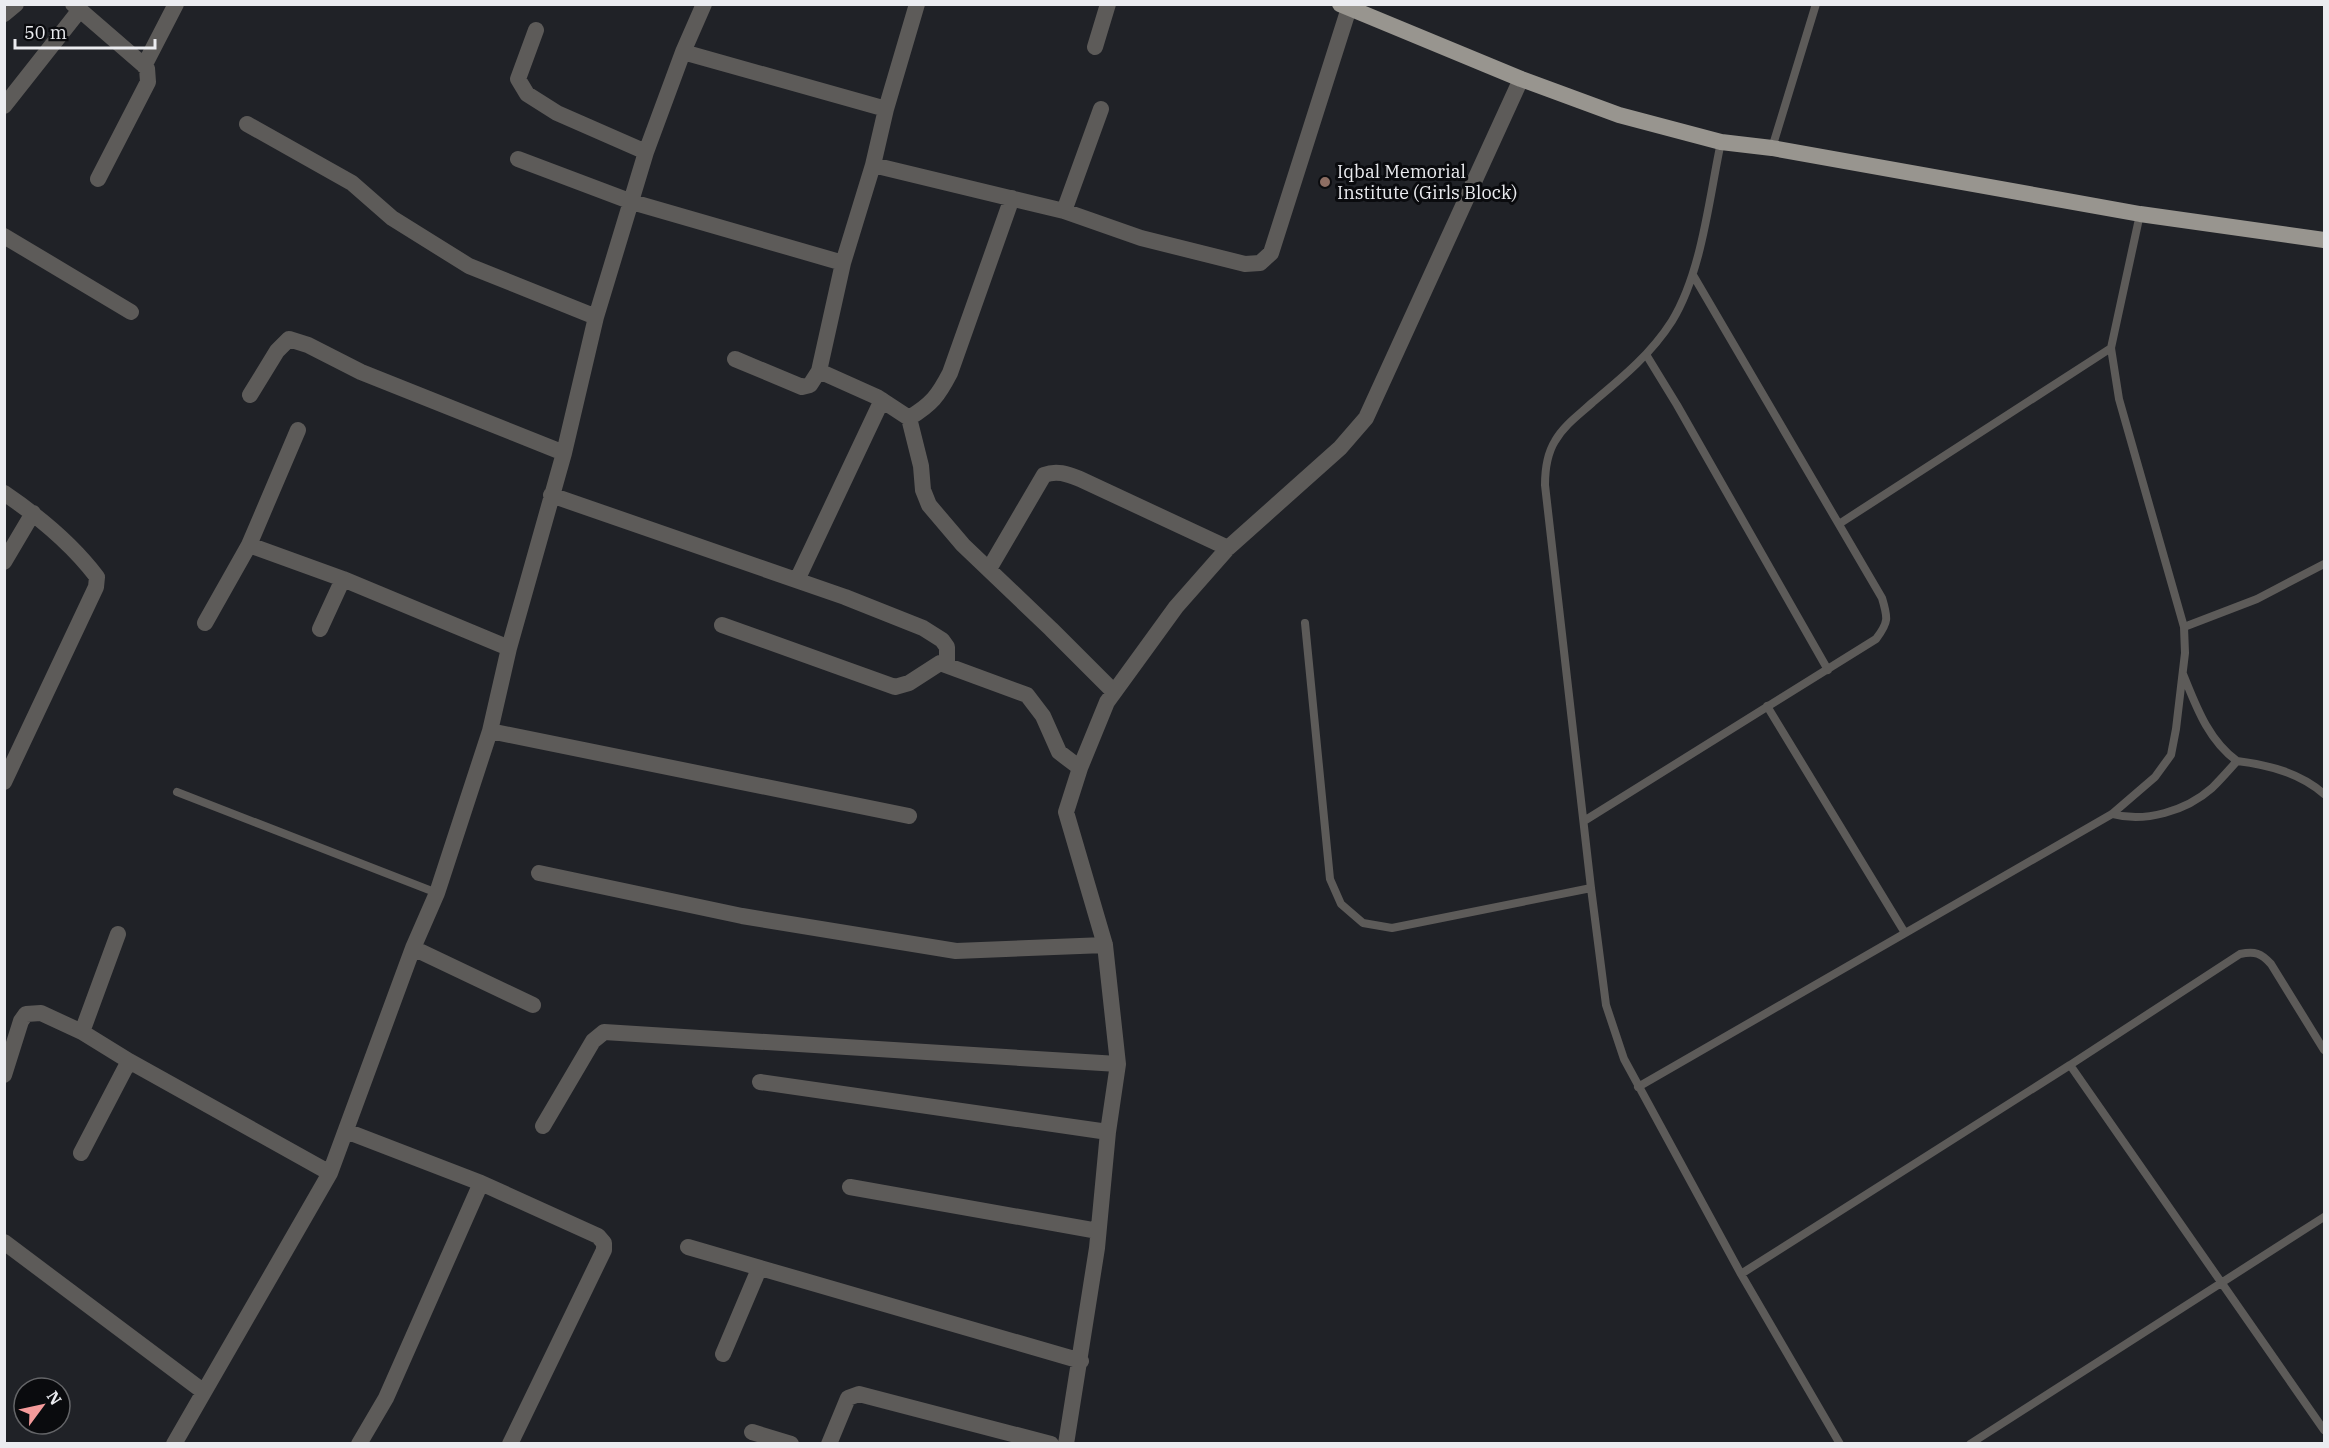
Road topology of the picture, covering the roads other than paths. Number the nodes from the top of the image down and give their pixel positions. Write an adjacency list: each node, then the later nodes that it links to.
1 (16, 4): 9 (street)
2 (176, 4): 13 (street)
3 (704, 4): 12 (street)
4 (917, 4): 16 (street)
5 (1108, 4): 11 (street)
6 (1816, 4): 20 (lane)
7 (1345, 6): 14 (main road); 27 (street)
8 (76, 8): 13 (street); 15 (street)
9 (4, 14)
10 (536, 30): 21 (street)
11 (1095, 47)
12 (684, 52): 16 (street); 21 (street)
13 (144, 66): 24 (street)
14 (1521, 79): 19 (main road); 49 (street)
15 (4, 106)
16 (886, 109): 23 (street)
17 (1101, 109): 27 (street)
18 (247, 124): 34 (street)
19 (1721, 142): 20 (main road); 32 (lane)
20 (1772, 148): 28 (main road)
21 (646, 152): 26 (street)
22 (518, 159): 26 (street)
23 (873, 165): 25 (street); 31 (street)
24 (99, 179)
25 (1012, 198): 27 (street); 41 (street)
26 (632, 202): 31 (street); 34 (street)
27 (1064, 211)
28 (2140, 214): 29 (main road); 35 (lane)
29 (2325, 240)
30 (6, 241): 33 (street)
31 (843, 263): 38 (street)
32 (1694, 275): 36 (lane); 47 (lane)
33 (130, 312)
34 (596, 317): 43 (street)
35 (2111, 348): 47 (lane); 58 (lane)
36 (1647, 356): 62 (lane); 74 (lane)
37 (735, 359): 38 (street)
38 (819, 371): 40 (street)
39 (250, 395): 43 (street)
40 (882, 400): 41 (street); 54 (street)
41 (909, 418): 52 (street)
42 (298, 430): 48 (street)
43 (564, 453): 45 (street)
44 (4, 493): 46 (street)
45 (551, 495): 54 (street); 60 (street)
46 (33, 513): 50 (street); 69 (street)
47 (1839, 524): 62 (lane)
48 (249, 545): 53 (street); 55 (street)
49 (1228, 548): 52 (street); 64 (street)
50 (4, 562)
51 (2325, 564): 58 (lane)
52 (989, 569): 64 (street)
53 (343, 579): 59 (street); 60 (street)
54 (797, 580): 61 (street)
55 (205, 623)
56 (1305, 623): 76 (lane)
57 (722, 625): 61 (street)
58 (2184, 627): 63 (lane)
59 (320, 629)
60 (509, 648): 66 (street)
61 (947, 665): 68 (street)
62 (1828, 669): 65 (lane)
63 (2183, 673): 67 (lane); 72 (lane)
64 (1114, 692): 68 (street)
65 (1767, 706): 74 (lane); 78 (lane)
66 (490, 731): 73 (street); 77 (street)
67 (2237, 761): 71 (lane); 72 (lane)
68 (1080, 768): 80 (street)
69 (4, 782)
70 (177, 792): 77 (lane)
71 (2325, 794)
72 (2112, 814): 78 (lane)
73 (909, 816)
74 (1584, 821): 76 (lane)
75 (539, 873): 80 (street)
76 (1591, 888): 90 (lane)
77 (437, 893): 81 (street)
78 (1905, 933): 90 (lane)
79 (118, 934): 83 (street)
80 (1105, 945): 86 (street)
81 (413, 948): 82 (street); 92 (street)
82 (533, 1005)
83 (82, 1032): 85 (street); 88 (street)
84 (2325, 1050): 87 (lane)
85 (129, 1061): 94 (street); 95 (street)
86 (1118, 1064): 91 (street); 93 (street)
87 (2070, 1065): 103 (lane); 104 (lane)
88 (4, 1075)
89 (760, 1082): 93 (street)
90 (1638, 1087): 103 (lane)
91 (543, 1125)
92 (346, 1131): 95 (street); 96 (street)
93 (1108, 1132): 99 (street)
94 (81, 1152)
95 (330, 1173): 107 (street)
96 (481, 1183): 111 (street); 112 (street)
97 (850, 1187): 99 (street)
98 (2325, 1217): 104 (lane)
99 (1098, 1231): 106 (street)
100 (4, 1242): 107 (street)
101 (688, 1247): 102 (street)
102 (759, 1269): 105 (street); 106 (street)
103 (1741, 1274): 117 (lane)
104 (2223, 1283): 108 (lane); 118 (lane)
105 (723, 1354)
106 (1081, 1361): 116 (street)
107 (204, 1392): 110 (street)
108 (2325, 1430)
109 (752, 1432): 113 (street)
110 (174, 1443)
111 (359, 1443)
112 (510, 1443)
113 (791, 1443)
114 (829, 1443): 115 (street)
115 (1050, 1443)
116 (1066, 1443)
117 (1840, 1443)
118 (1970, 1443)

